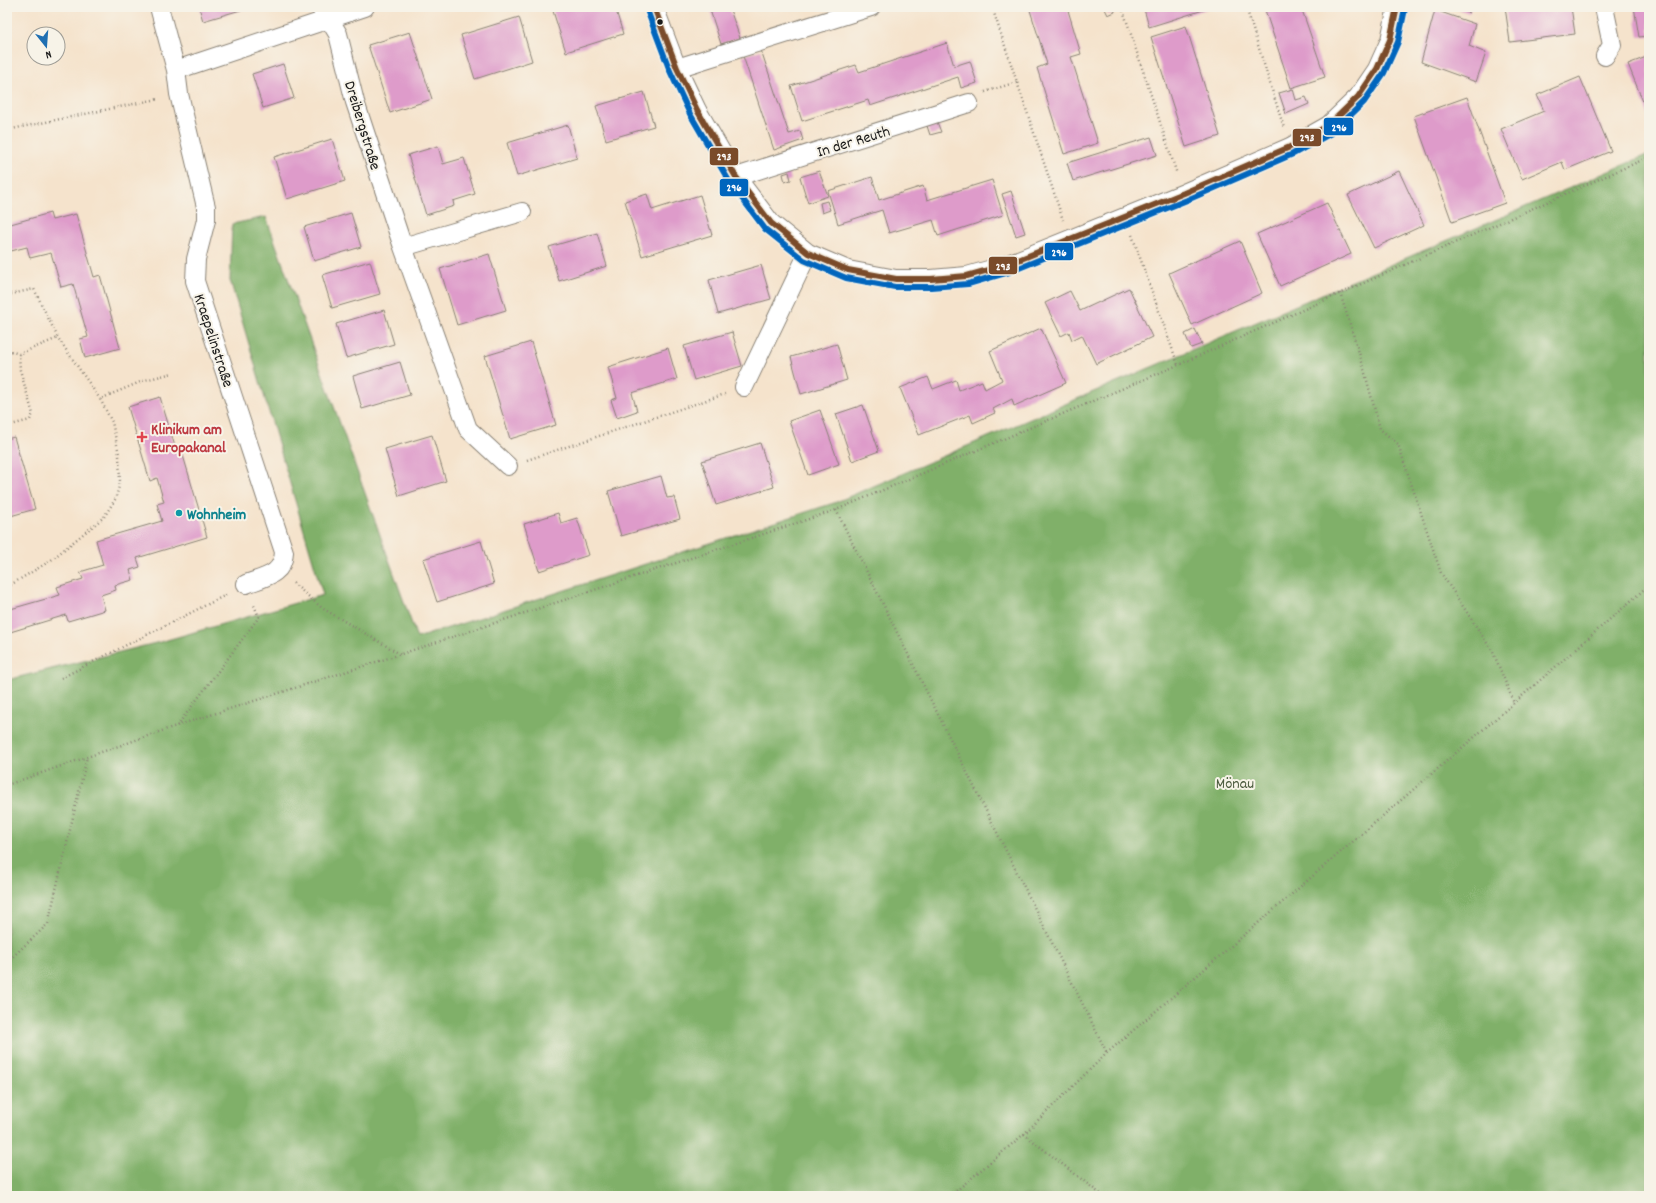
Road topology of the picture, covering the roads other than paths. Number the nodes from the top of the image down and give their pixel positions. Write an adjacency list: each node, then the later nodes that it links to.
1 (159, 7): 10 (street, Kraepelinstraße)
2 (365, 7): 7 (street)
3 (654, 7): 9 (street)
4 (871, 7): 9 (street)
5 (1397, 7): 15 (street)
6 (1604, 7): 8 (street)
7 (324, 13): 10 (street); 14 (street, Dreibergstraße)
8 (1606, 56)
9 (677, 68): 12 (street)
10 (176, 70): 18 (street, Kraepelinstraße)
11 (970, 103): 12 (street, In der Reuth)
12 (736, 176): 15 (street)
13 (522, 212): 14 (street)
14 (403, 247): 17 (street, Dreibergstraße)
15 (808, 253): 16 (street)
16 (744, 388)
17 (508, 466)
18 (246, 584)

